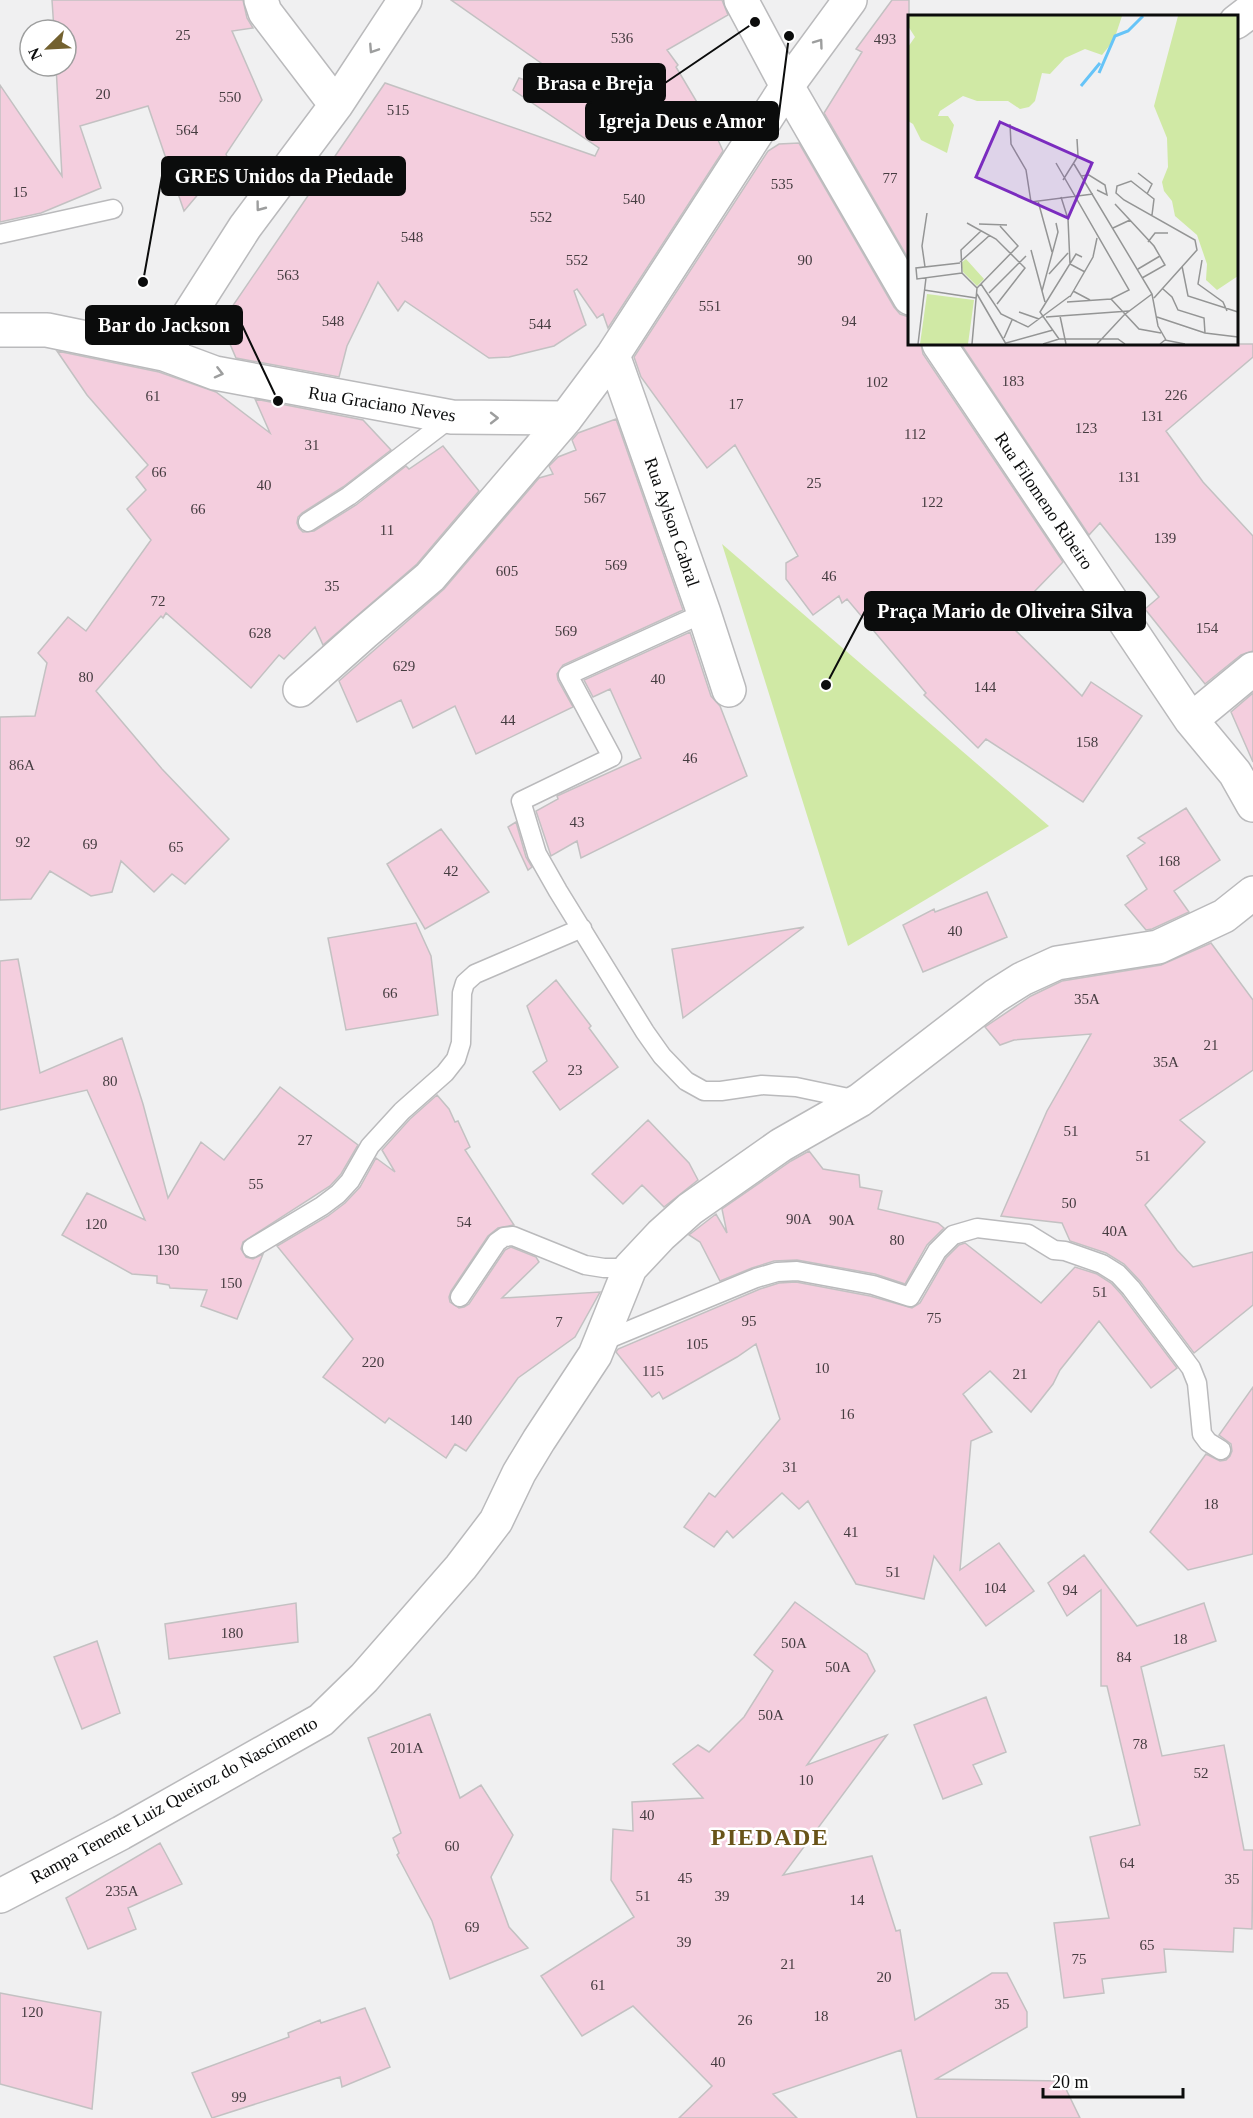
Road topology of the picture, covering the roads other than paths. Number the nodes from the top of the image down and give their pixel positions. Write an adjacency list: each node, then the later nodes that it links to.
1 (261, 0): 8 (street)
2 (405, 0): 8 (street, one-way to 8)
3 (741, 0): 7 (street)
4 (850, 0): 7 (street, one-way to 4)
5 (1253, 9): 6 (street)
6 (1238, 20)
7 (787, 86): 11 (street); 15 (street)
8 (336, 105): 14 (street, one-way to 14)
9 (113, 209): 10 (lane)
10 (0, 234)
11 (908, 296)
12 (0, 330): 14 (street, Rua Graciano Neves)
13 (940, 345): 23 (street, Rua Filomeno Ribeiro)
14 (164, 354): 16 (street, Rua Graciano Neves, one-way to 16)
15 (613, 355): 17 (street); 19 (street, Rua Aylson Cabral)
16 (452, 417): 17 (street, Rua Graciano Neves, one-way to 17); 18 (lane)
17 (566, 418): 21 (street)
18 (308, 522)
19 (704, 613): 22 (street, Rua Aylson Cabral); 26 (lane)
20 (1253, 669): 23 (street)
21 (300, 690)
22 (729, 690)
23 (1191, 720): 24 (street, Rua Filomeno Ribeiro)
24 (1253, 804)
25 (1253, 893): 27 (street, Rampa Tenente Luiz Queiroz do Nascimento)
26 (582, 928): 27 (lane); 28 (lane)
27 (860, 1100): 29 (street, Rampa Tenente Luiz Queiroz do Nascimento)
28 (252, 1248)
29 (630, 1268): 30 (lane); 31 (street, Rampa Tenente Luiz Queiroz do Nascimento)
30 (460, 1297)
31 (601, 1342): 32 (lane); 33 (street, Rampa Tenente Luiz Queiroz do Nascimento)
32 (1221, 1450)
33 (0, 1896)

